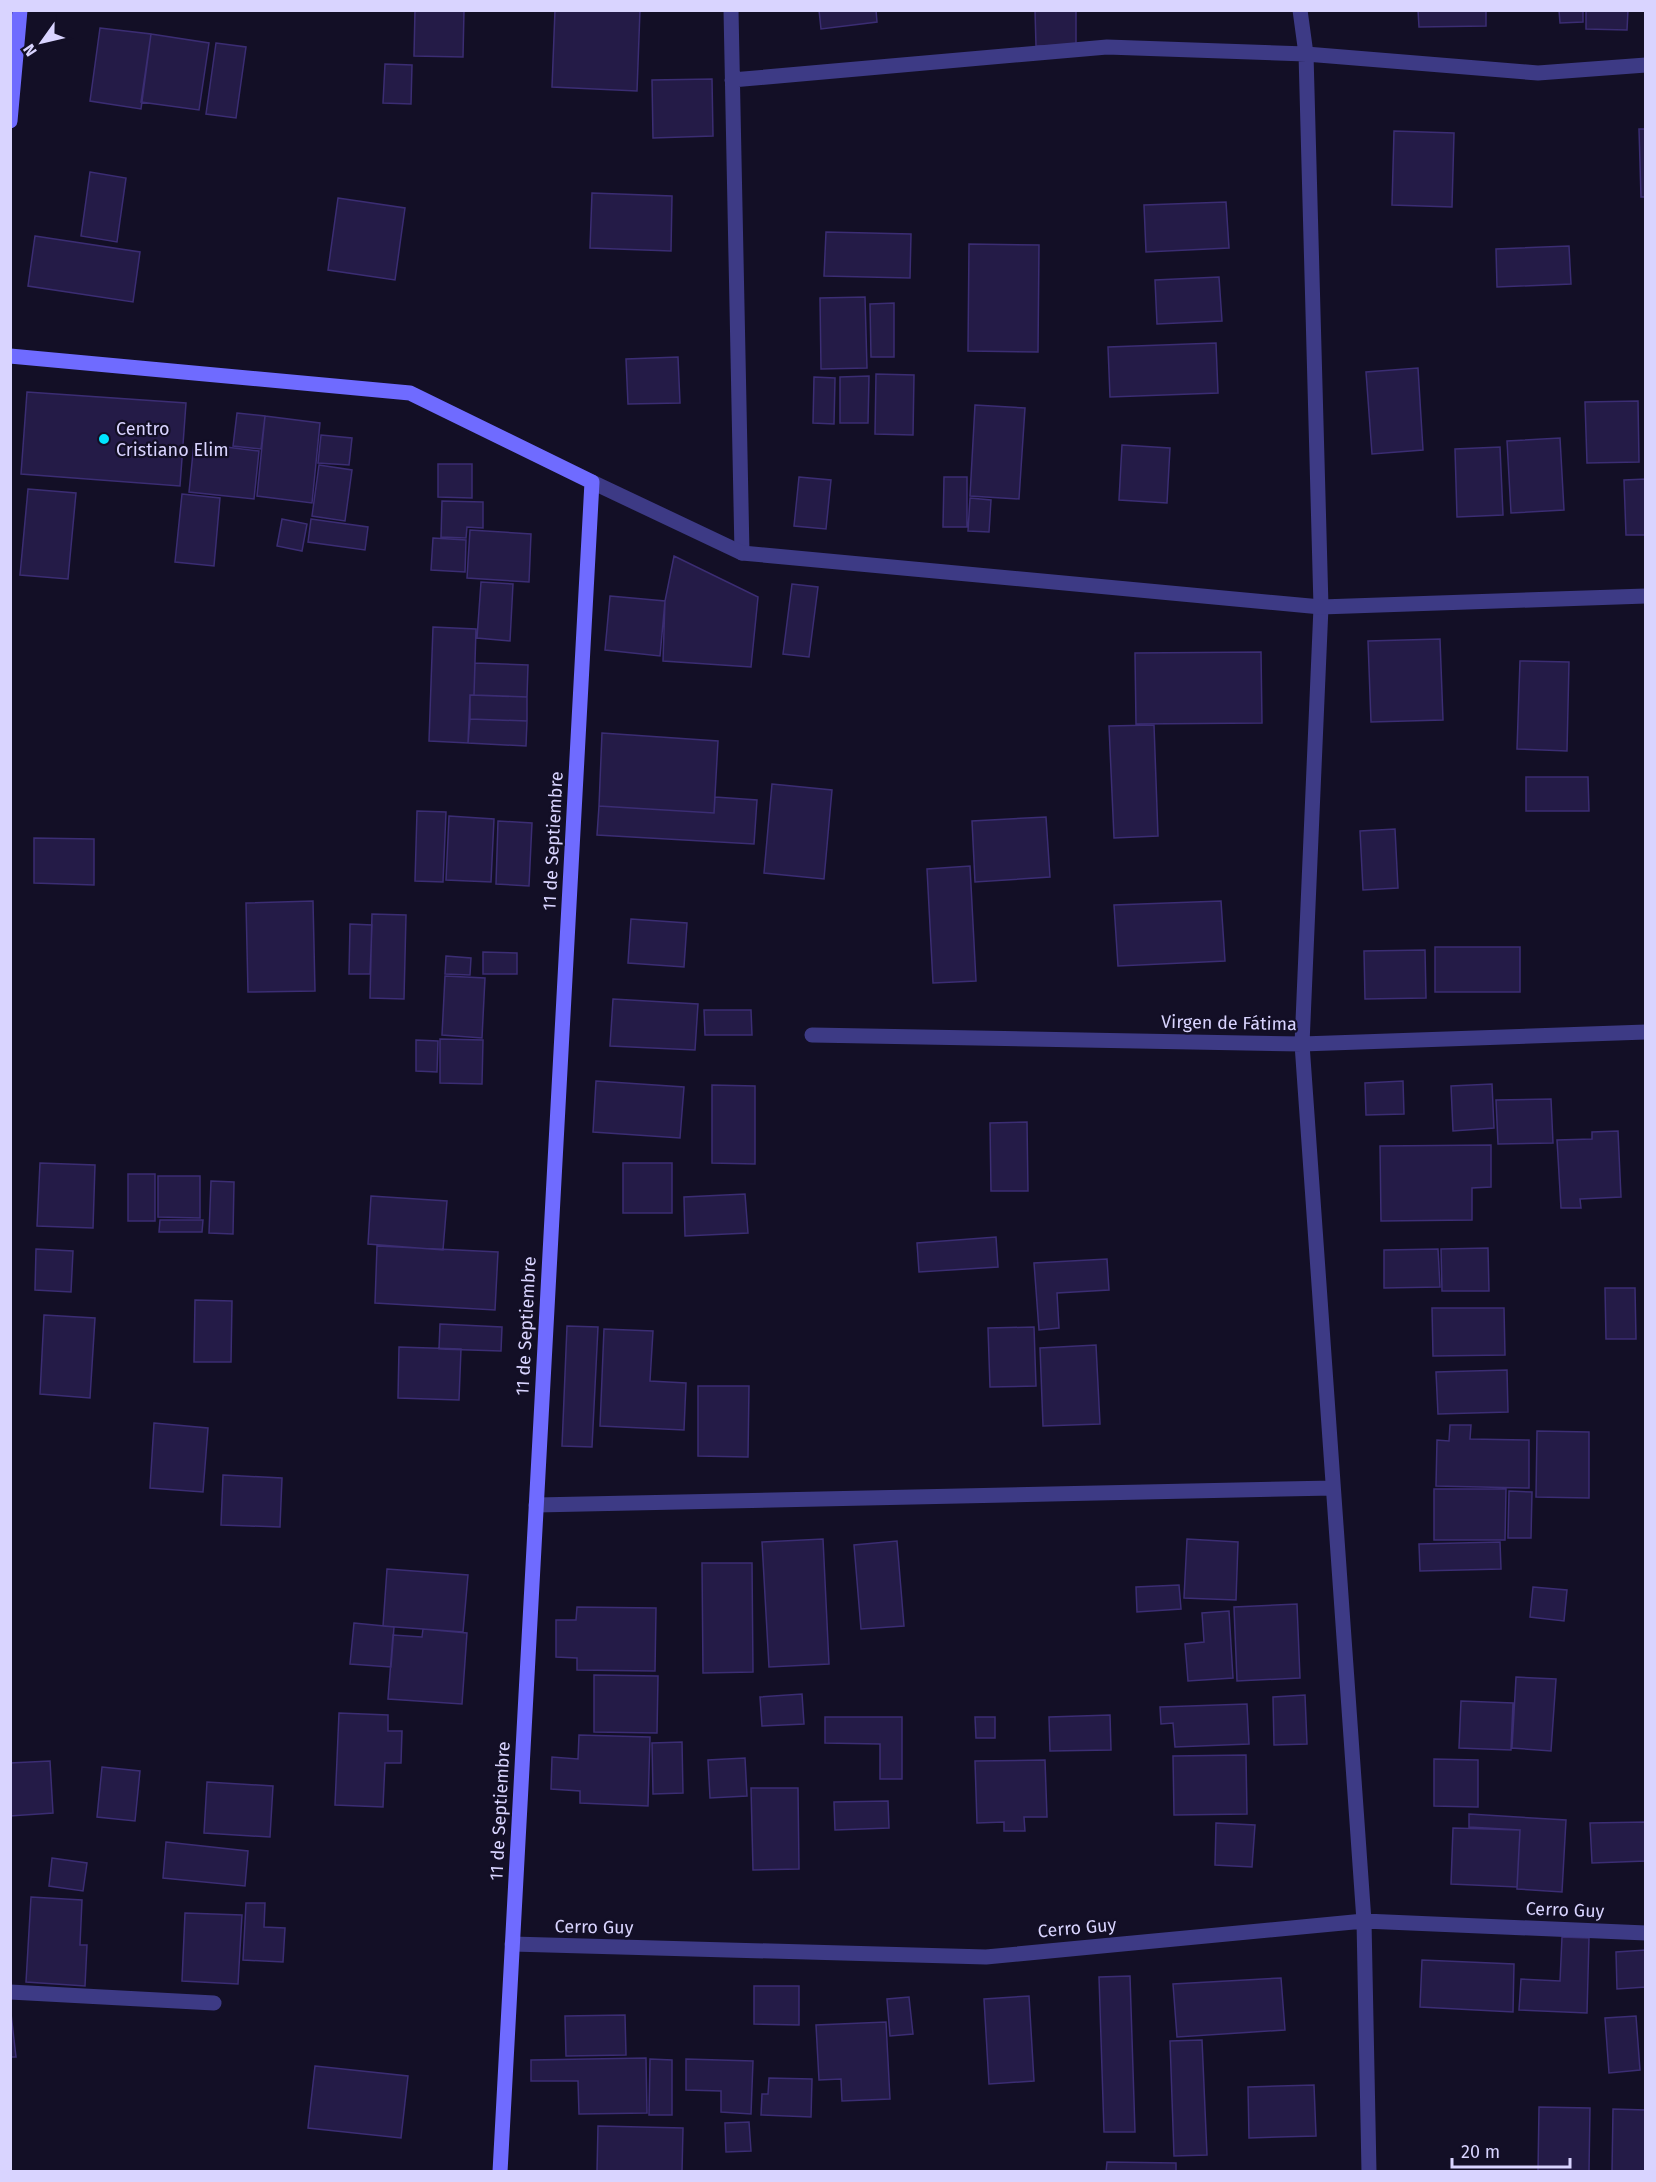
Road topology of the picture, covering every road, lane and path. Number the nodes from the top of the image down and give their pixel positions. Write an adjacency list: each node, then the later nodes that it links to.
1 (20, 10): 7 (main road)
2 (731, 10): 6 (street)
3 (1300, 10): 4 (street)
4 (1306, 54): 5 (street); 6 (street); 12 (street)
5 (1646, 65)
6 (732, 80): 10 (street)
7 (10, 121)
8 (10, 356): 9 (main road)
9 (592, 482): 10 (street); 17 (main road, 11 de Septiembre)
10 (742, 553): 12 (street)
11 (1646, 597): 12 (street)
12 (1321, 607): 15 (street)
13 (1646, 1032): 15 (street, Virgen de Fátima)
14 (813, 1035): 15 (street, Virgen de Fátima)
15 (1302, 1044): 16 (street)
16 (1333, 1488): 17 (street); 18 (street)
17 (536, 1505): 20 (main road, 11 de Septiembre)
18 (1364, 1921): 19 (street, Cerro Guy); 20 (street, Cerro Guy); 24 (street)
19 (1646, 1933)
20 (512, 1944): 23 (main road, 11 de Septiembre)
21 (10, 1992): 22 (street)
22 (214, 2002)
23 (500, 2172)
24 (1369, 2172)

